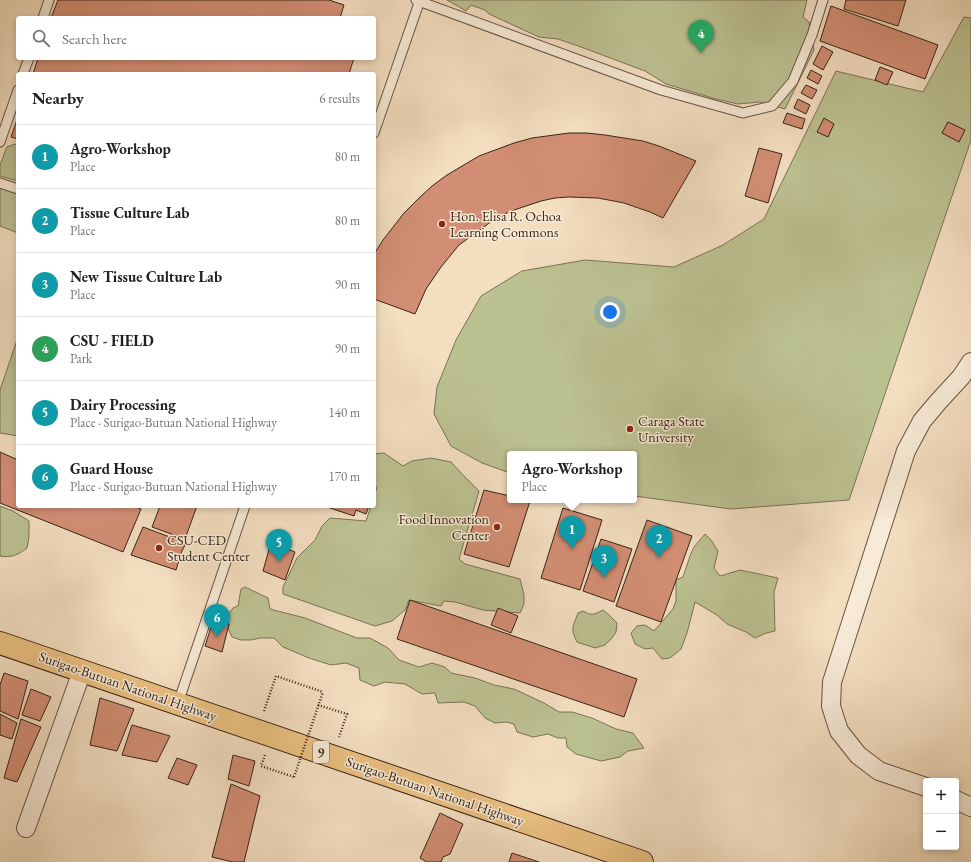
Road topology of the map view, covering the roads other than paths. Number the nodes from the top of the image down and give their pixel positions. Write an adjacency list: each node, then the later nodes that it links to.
1 (49, 0): 4 (lane)
2 (418, 0): 3 (lane); 8 (lane)
3 (823, 0)
4 (44, 16)
5 (28, 60): 6 (lane)
6 (25, 72)
7 (16, 96): 9 (lane)
8 (376, 127)
9 (0, 142)
10 (0, 183): 11 (lane)
11 (16, 188)
12 (971, 362): 17 (street)
13 (245, 508): 16 (lane)
14 (0, 643): 15 (main road, Surigao-Butuan National Highway / 9)
15 (82, 671): 16 (main road, Surigao-Butuan National Highway / 9); 20 (street)
16 (178, 703): 21 (main road, Surigao-Butuan National Highway / 9)
17 (923, 786)
18 (959, 801): 19 (street)
19 (971, 807)
20 (26, 828)
21 (642, 862)

